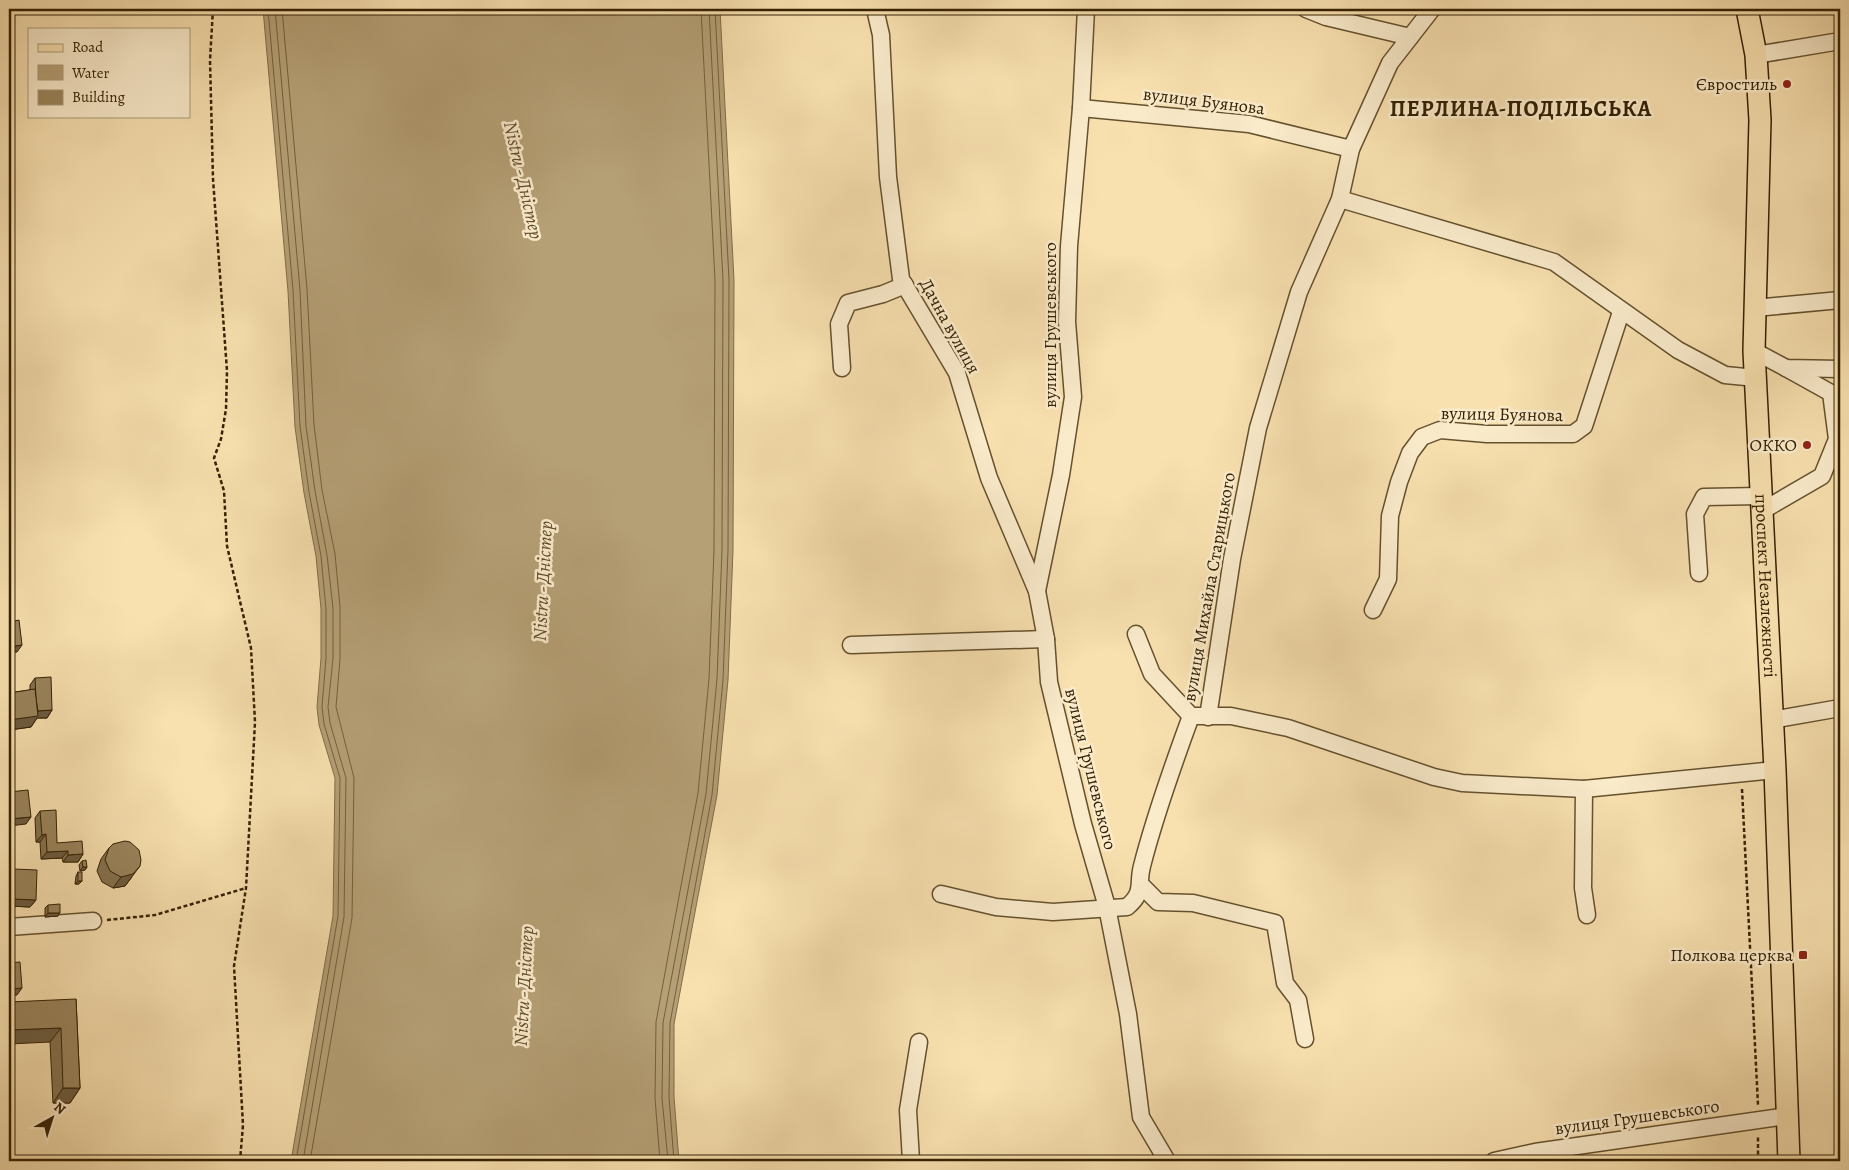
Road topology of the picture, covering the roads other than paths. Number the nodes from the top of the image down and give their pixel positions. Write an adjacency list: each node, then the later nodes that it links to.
1 (875, 9): 12 (street, Дачна вулиця)
2 (1086, 9): 9 (street, вулиця Грушевського)
3 (1306, 9): 6 (street)
4 (1432, 9): 6 (street, вулиця Михайла Старицького)
5 (1747, 9): 8 (main road, проспект Незалежності)
6 (1410, 37): 10 (street, вулиця Михайла Старицького)
7 (1840, 41): 8 (street)
8 (1756, 55): 14 (main road, проспект Незалежності)
9 (1081, 108): 10 (street, вулиця Буянова); 23 (street, вулиця Грушевського)
10 (1351, 149): 11 (street, вулиця Михайла Старицького)
11 (1340, 199): 15 (street); 30 (street, вулиця Михайла Старицького)
12 (905, 285): 17 (street); 23 (street, Дачна вулиця)
13 (1840, 300): 14 (street)
14 (1755, 308): 16 (main road, проспект Незалежності)
15 (1621, 312): 20 (street); 24 (street, вулиця Буянова)
16 (1754, 351): 18 (street); 20 (main road, проспект Незалежності)
17 (842, 368)
18 (1786, 368): 19 (street); 21 (street)
19 (1840, 369)
20 (1756, 378): 21 (main road, проспект Незалежності)
21 (1760, 504): 22 (street); 31 (main road, проспект Незалежності)
22 (1699, 573)
23 (1037, 591): 26 (street, вулиця Грушевського)
24 (1373, 610)
25 (1136, 634): 29 (street)
26 (1046, 639): 27 (street); 36 (street, вулиця Грушевського)
27 (850, 645)
28 (1840, 708): 31 (street)
29 (1191, 716): 30 (street); 34 (street, вулиця Грушевського)
30 (1208, 718): 33 (street, вулиця Михайла Старицького)
31 (1771, 720): 32 (main road, проспект Незалежності)
32 (1775, 770): 33 (street, вулиця Михайла Старицького); 42 (main road, проспект Незалежності)
33 (1584, 789): 37 (street)
34 (1142, 885): 36 (street); 40 (street)
35 (941, 894): 36 (street)
36 (1107, 907): 44 (street, вулиця Грушевського)
37 (1587, 915)
38 (93, 921): 39 (street)
39 (9, 928)
40 (1305, 1039)
41 (919, 1042): 43 (street)
42 (1787, 1116): 45 (street, вулиця Грушевського); 46 (main road, проспект Незалежності)
43 (911, 1161)
44 (1167, 1161)
45 (1494, 1161)
46 (1789, 1161)

